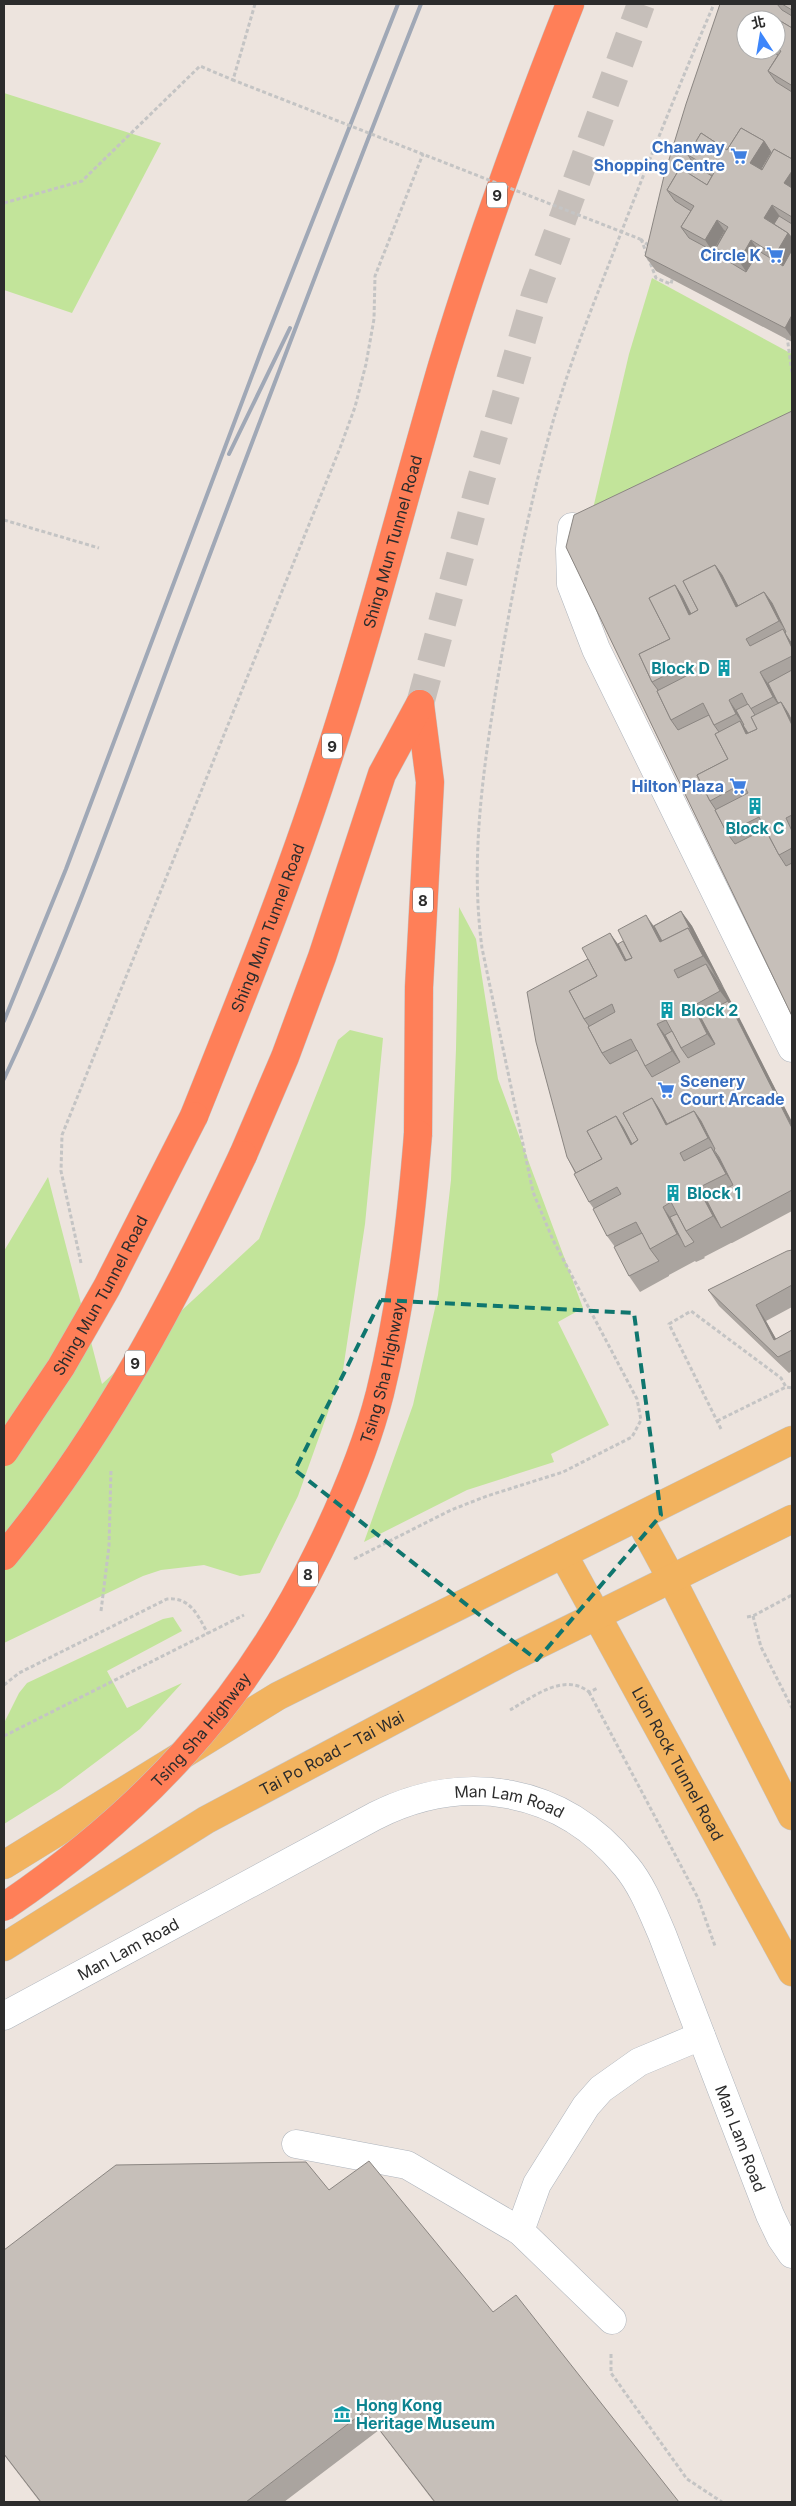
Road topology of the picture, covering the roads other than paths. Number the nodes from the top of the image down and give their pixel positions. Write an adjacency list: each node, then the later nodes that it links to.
1 (570, 4): 6 (highway, Shing Mun Tunnel Road / 9, bridge)
2 (572, 527): 4 (street)
3 (420, 704): 10 (highway, 9, bridge); 15 (highway, Tsing Sha Highway / 8, bridge)
4 (792, 1048)
5 (792, 1440): 7 (main road)
6 (4, 1452)
7 (638, 1517): 9 (main road); 11 (main road)
8 (792, 1519): 11 (main road, Tai Po Road – Tai Wai)
9 (563, 1554): 12 (main road, Lion Rock Tunnel Road); 14 (main road)
10 (4, 1556)
11 (672, 1578): 12 (main road, Tai Po Road – Tai Wai); 13 (main road)
12 (597, 1615): 16 (main road, Tai Po Road – Tai Wai); 17 (main road, Lion Rock Tunnel Road)
13 (792, 1816)
14 (4, 1865)
15 (4, 1907)
16 (4, 1947)
17 (792, 1972)
18 (4, 2016): 19 (street, Man Lam Road)
19 (701, 2036): 21 (street); 22 (street, Man Lam Road)
20 (296, 2144): 21 (street)
21 (520, 2231): 23 (street)
22 (792, 2254)
23 (612, 2320)

